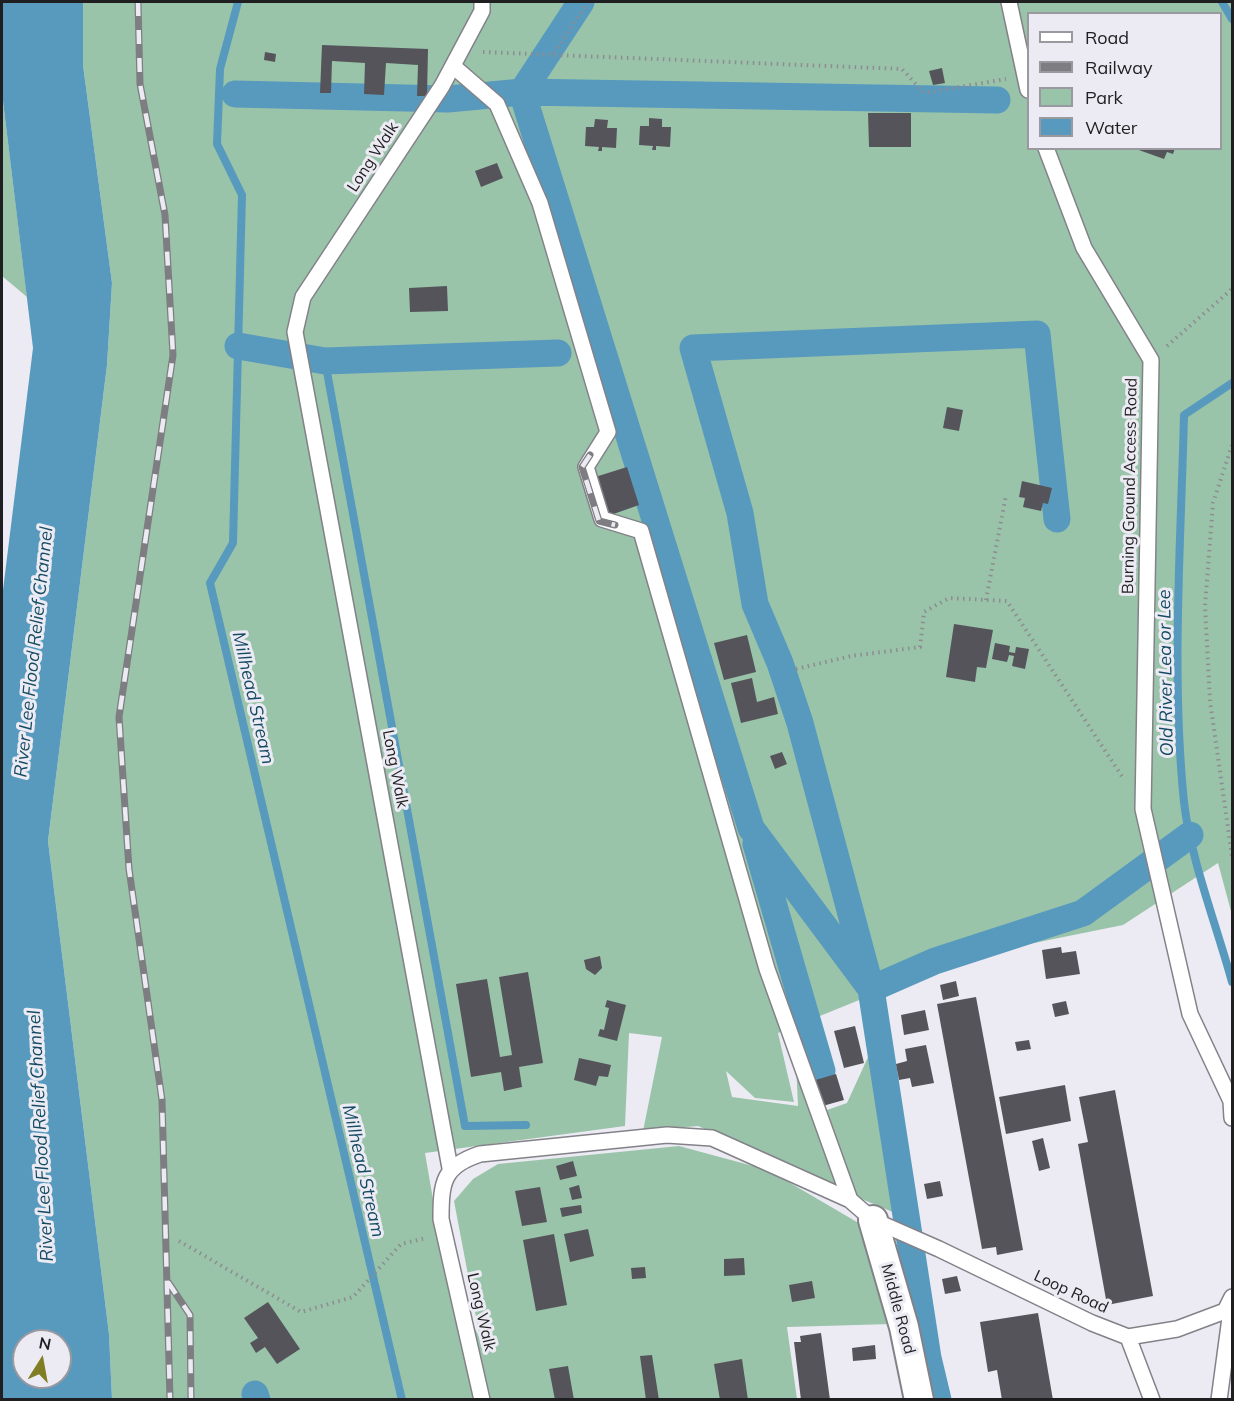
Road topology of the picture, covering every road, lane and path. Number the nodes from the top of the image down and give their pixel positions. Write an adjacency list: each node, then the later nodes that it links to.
1 (482, 2): 5 (lane, Long Walk)
2 (588, 2): 4 (path)
3 (1009, 2): 6 (lane)
4 (554, 54): 5 (path); 6 (path)
5 (456, 62): 17 (lane, Long Walk); 18 (lane)
6 (1027, 83)
7 (1047, 150): 14 (lane, Burning Ground Access Road)
8 (1233, 289): 9 (path)
9 (1162, 351)
10 (1233, 445): 15 (path)
11 (1006, 495): 12 (path)
12 (986, 600): 13 (path); 14 (path)
13 (796, 669)
14 (1143, 809): 16 (lane, Burning Ground Access Road)
15 (1233, 856)
16 (1233, 1118)
17 (450, 1168): 18 (lane); 20 (lane, Long Walk)
18 (850, 1200): 19 (lane, Loop Road)
19 (882, 1224): 24 (lane, Loop Road); 26 (street, Middle Road)
20 (445, 1233): 21 (path); 25 (lane, Long Walk)
21 (179, 1241)
22 (1233, 1297): 24 (lane)
23 (1233, 1303): 28 (lane)
24 (1128, 1337): 27 (lane)
25 (482, 1400)
26 (919, 1400)
27 (1152, 1400)
28 (1219, 1400)

